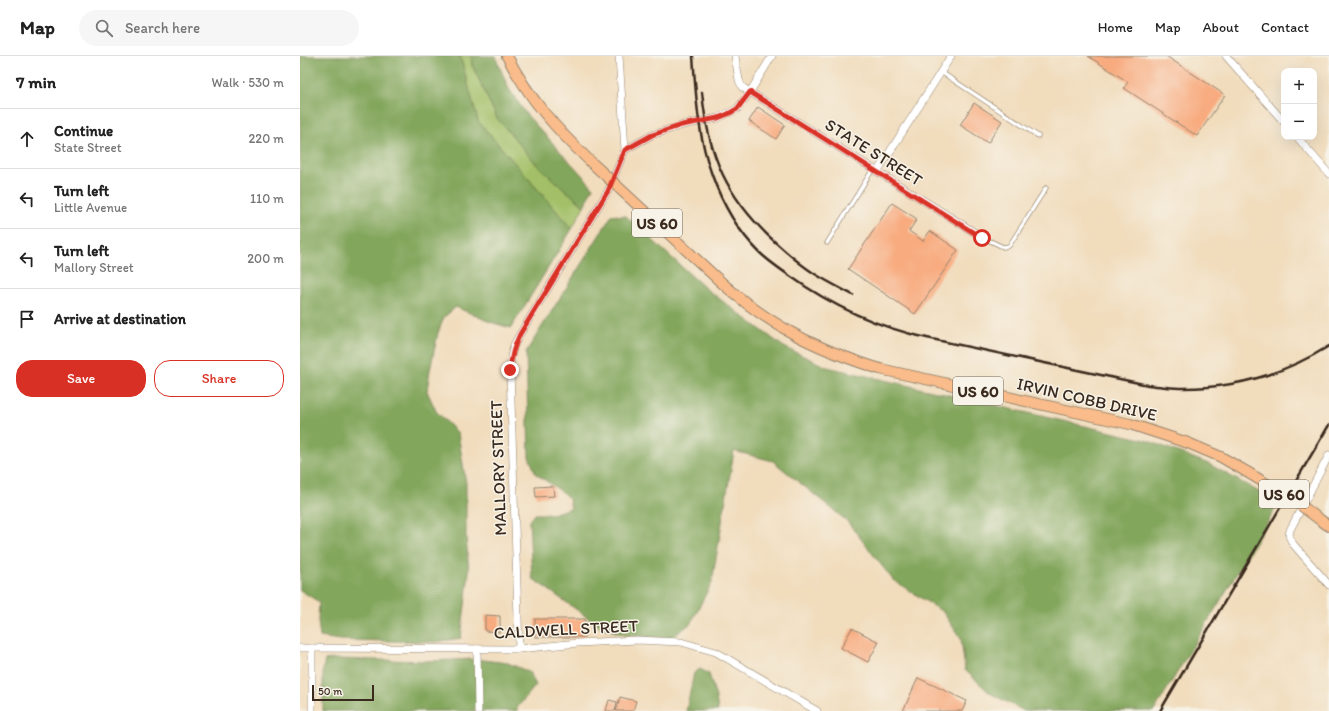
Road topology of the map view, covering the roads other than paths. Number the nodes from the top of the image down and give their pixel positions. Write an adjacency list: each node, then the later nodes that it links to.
1 (507, 56): 19 (main road, IRVIN COBB DRIVE / US 60, bridge)
2 (619, 56): 12 (street)
3 (735, 56): 8 (street)
4 (772, 56): 8 (street)
5 (951, 56): 7 (street)
6 (1226, 56): 9 (street)
7 (941, 72): 10 (lane); 13 (street)
8 (750, 92): 12 (street); 13 (street, STATE STREET)
9 (1281, 119)
10 (1038, 136)
11 (1300, 140): 14 (street)
12 (625, 150): 24 (street, MALLORY STREET)
13 (875, 170): 16 (street, STATE STREET); 17 (lane)
14 (1329, 174)
15 (1046, 188): 16 (lane)
16 (982, 238)
17 (827, 242)
18 (1328, 459): 20 (street)
19 (1329, 526)
20 (1329, 585)
21 (300, 648): 22 (street, CALDWELL STREET)
22 (312, 648): 23 (street, CALDWELL STREET); 25 (street)
23 (477, 649): 24 (street, CALDWELL STREET); 26 (street)
24 (518, 649): 27 (street, CALDWELL STREET)
25 (312, 711)
26 (478, 711)
27 (817, 711)

